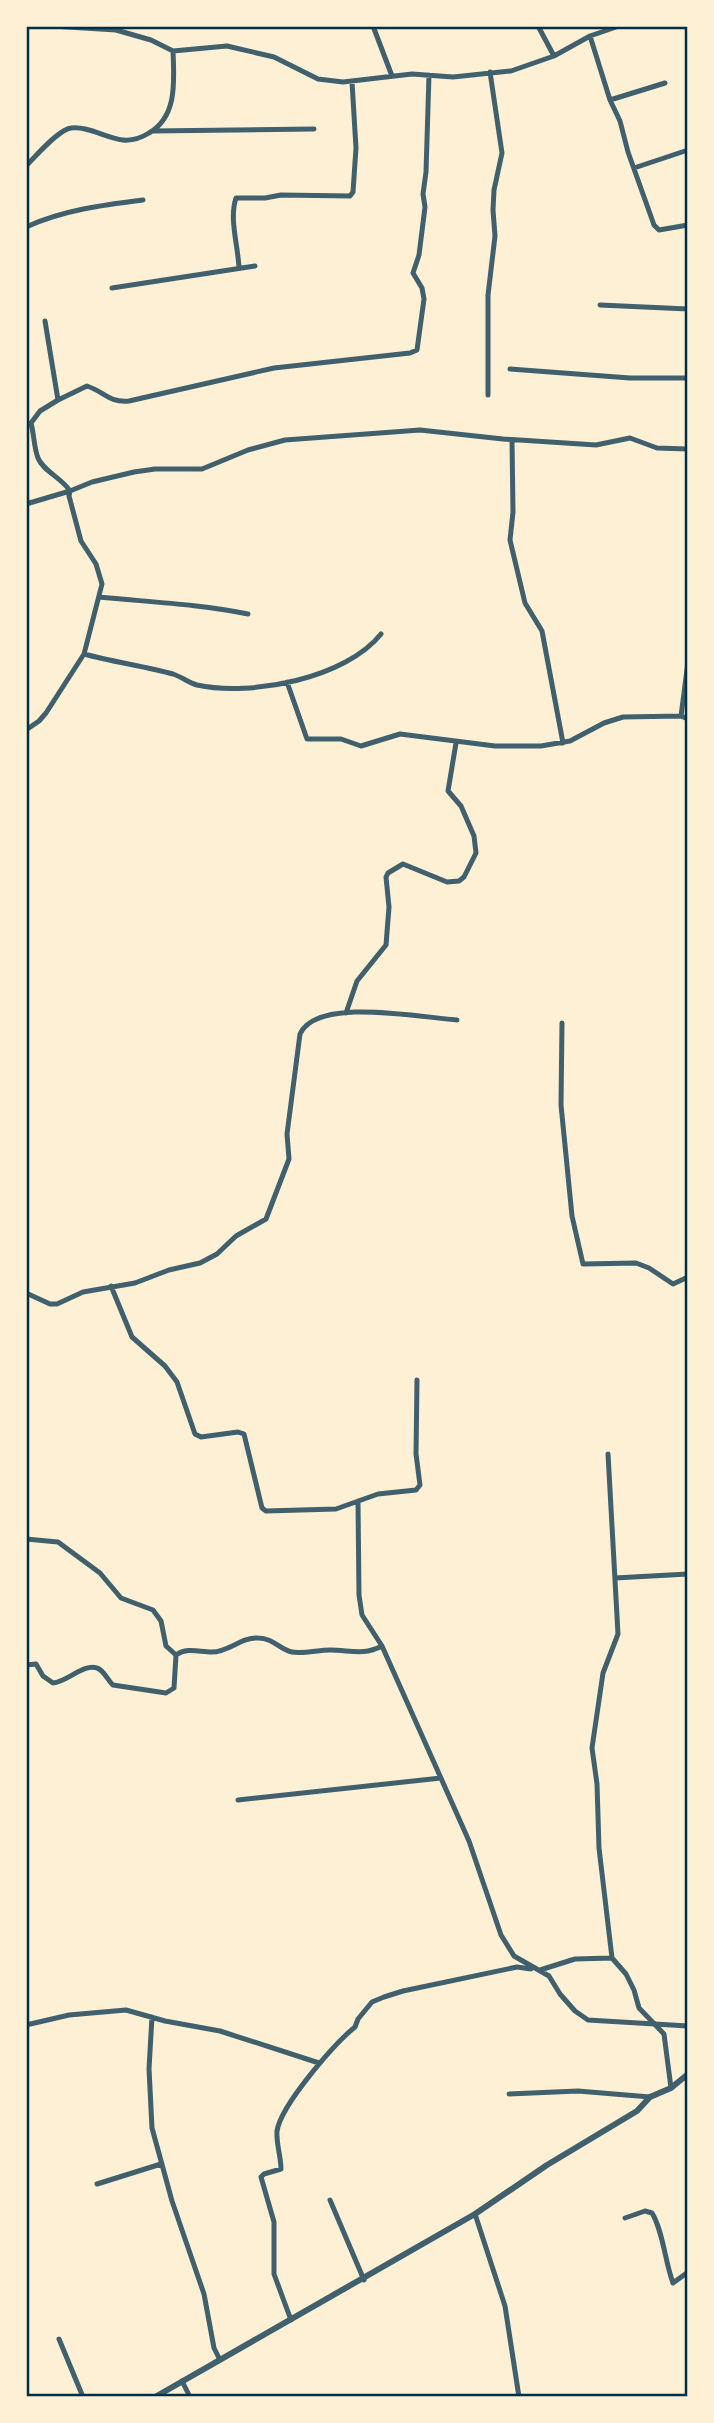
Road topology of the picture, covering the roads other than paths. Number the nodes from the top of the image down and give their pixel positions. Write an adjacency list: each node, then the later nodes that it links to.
1 (52, 26): 6 (street)
2 (373, 26): 10 (street)
3 (538, 26): 7 (street)
4 (619, 26): 5 (street)
5 (590, 36): 7 (street); 13 (street)
6 (173, 51): 11 (street); 15 (street)
7 (554, 56): 8 (street)
8 (490, 72): 9 (street); 30 (street)
9 (429, 75): 10 (street); 31 (street)
10 (392, 76): 11 (street)
11 (352, 82): 23 (street)
12 (665, 83): 13 (street)
13 (610, 100): 18 (street)
14 (314, 129): 15 (street)
15 (153, 131): 17 (street)
16 (688, 150): 18 (street)
17 (26, 166)
18 (634, 168): 20 (street)
19 (143, 200): 21 (street)
20 (688, 225)
21 (26, 226)
22 (255, 266): 23 (street)
23 (239, 268): 24 (street)
24 (113, 288)
25 (600, 306): 26 (street)
26 (688, 309)
27 (45, 321): 31 (street)
28 (510, 369): 29 (street)
29 (688, 378)
30 (488, 395)
31 (58, 400): 34 (street)
32 (512, 440): 33 (street); 34 (street); 46 (street)
33 (688, 449)
34 (70, 491): 35 (street); 36 (street)
35 (26, 504)
36 (99, 597): 37 (street); 39 (street)
37 (248, 614)
38 (381, 634): 41 (street)
39 (84, 654): 41 (street); 44 (street)
40 (688, 662): 42 (street)
41 (287, 682): 45 (street)
42 (681, 716): 43 (street); 46 (street)
43 (688, 719)
44 (26, 730)
45 (456, 743): 46 (street); 47 (street)
46 (563, 743)
47 (346, 1013): 48 (street); 51 (street)
48 (457, 1020)
49 (562, 1023): 50 (street)
50 (688, 1277)
51 (111, 1286): 52 (street); 55 (street)
52 (26, 1293)
53 (417, 1380): 55 (street)
54 (608, 1454): 58 (street)
55 (359, 1501): 59 (street)
56 (26, 1539): 60 (street)
57 (688, 1574): 58 (street)
58 (615, 1578): 64 (street)
59 (382, 1646): 60 (street); 62 (street)
60 (176, 1656): 61 (street)
61 (26, 1665)
62 (441, 1779): 63 (street); 65 (street)
63 (238, 1800)
64 (612, 1958): 65 (street); 67 (street)
65 (541, 1970): 67 (street); 70 (street)
66 (152, 2017): 68 (street); 70 (street); 75 (street)
67 (653, 2024): 69 (street); 72 (street)
68 (26, 2025)
69 (688, 2026)
70 (319, 2063): 82 (street)
71 (688, 2074): 72 (street)
72 (671, 2088): 74 (street)
73 (509, 2094): 74 (street)
74 (650, 2097): 78 (street)
75 (162, 2164): 76 (street); 84 (street)
76 (97, 2184)
77 (330, 2200): 81 (street)
78 (475, 2214): 81 (street); 89 (street)
79 (625, 2218): 80 (street)
80 (688, 2272)
81 (364, 2280): 82 (street)
82 (291, 2320): 84 (street)
83 (59, 2339): 86 (street)
84 (220, 2360): 85 (street)
85 (182, 2381): 87 (street); 88 (street)
86 (83, 2397)
87 (155, 2397)
88 (190, 2397)
89 (519, 2397)

